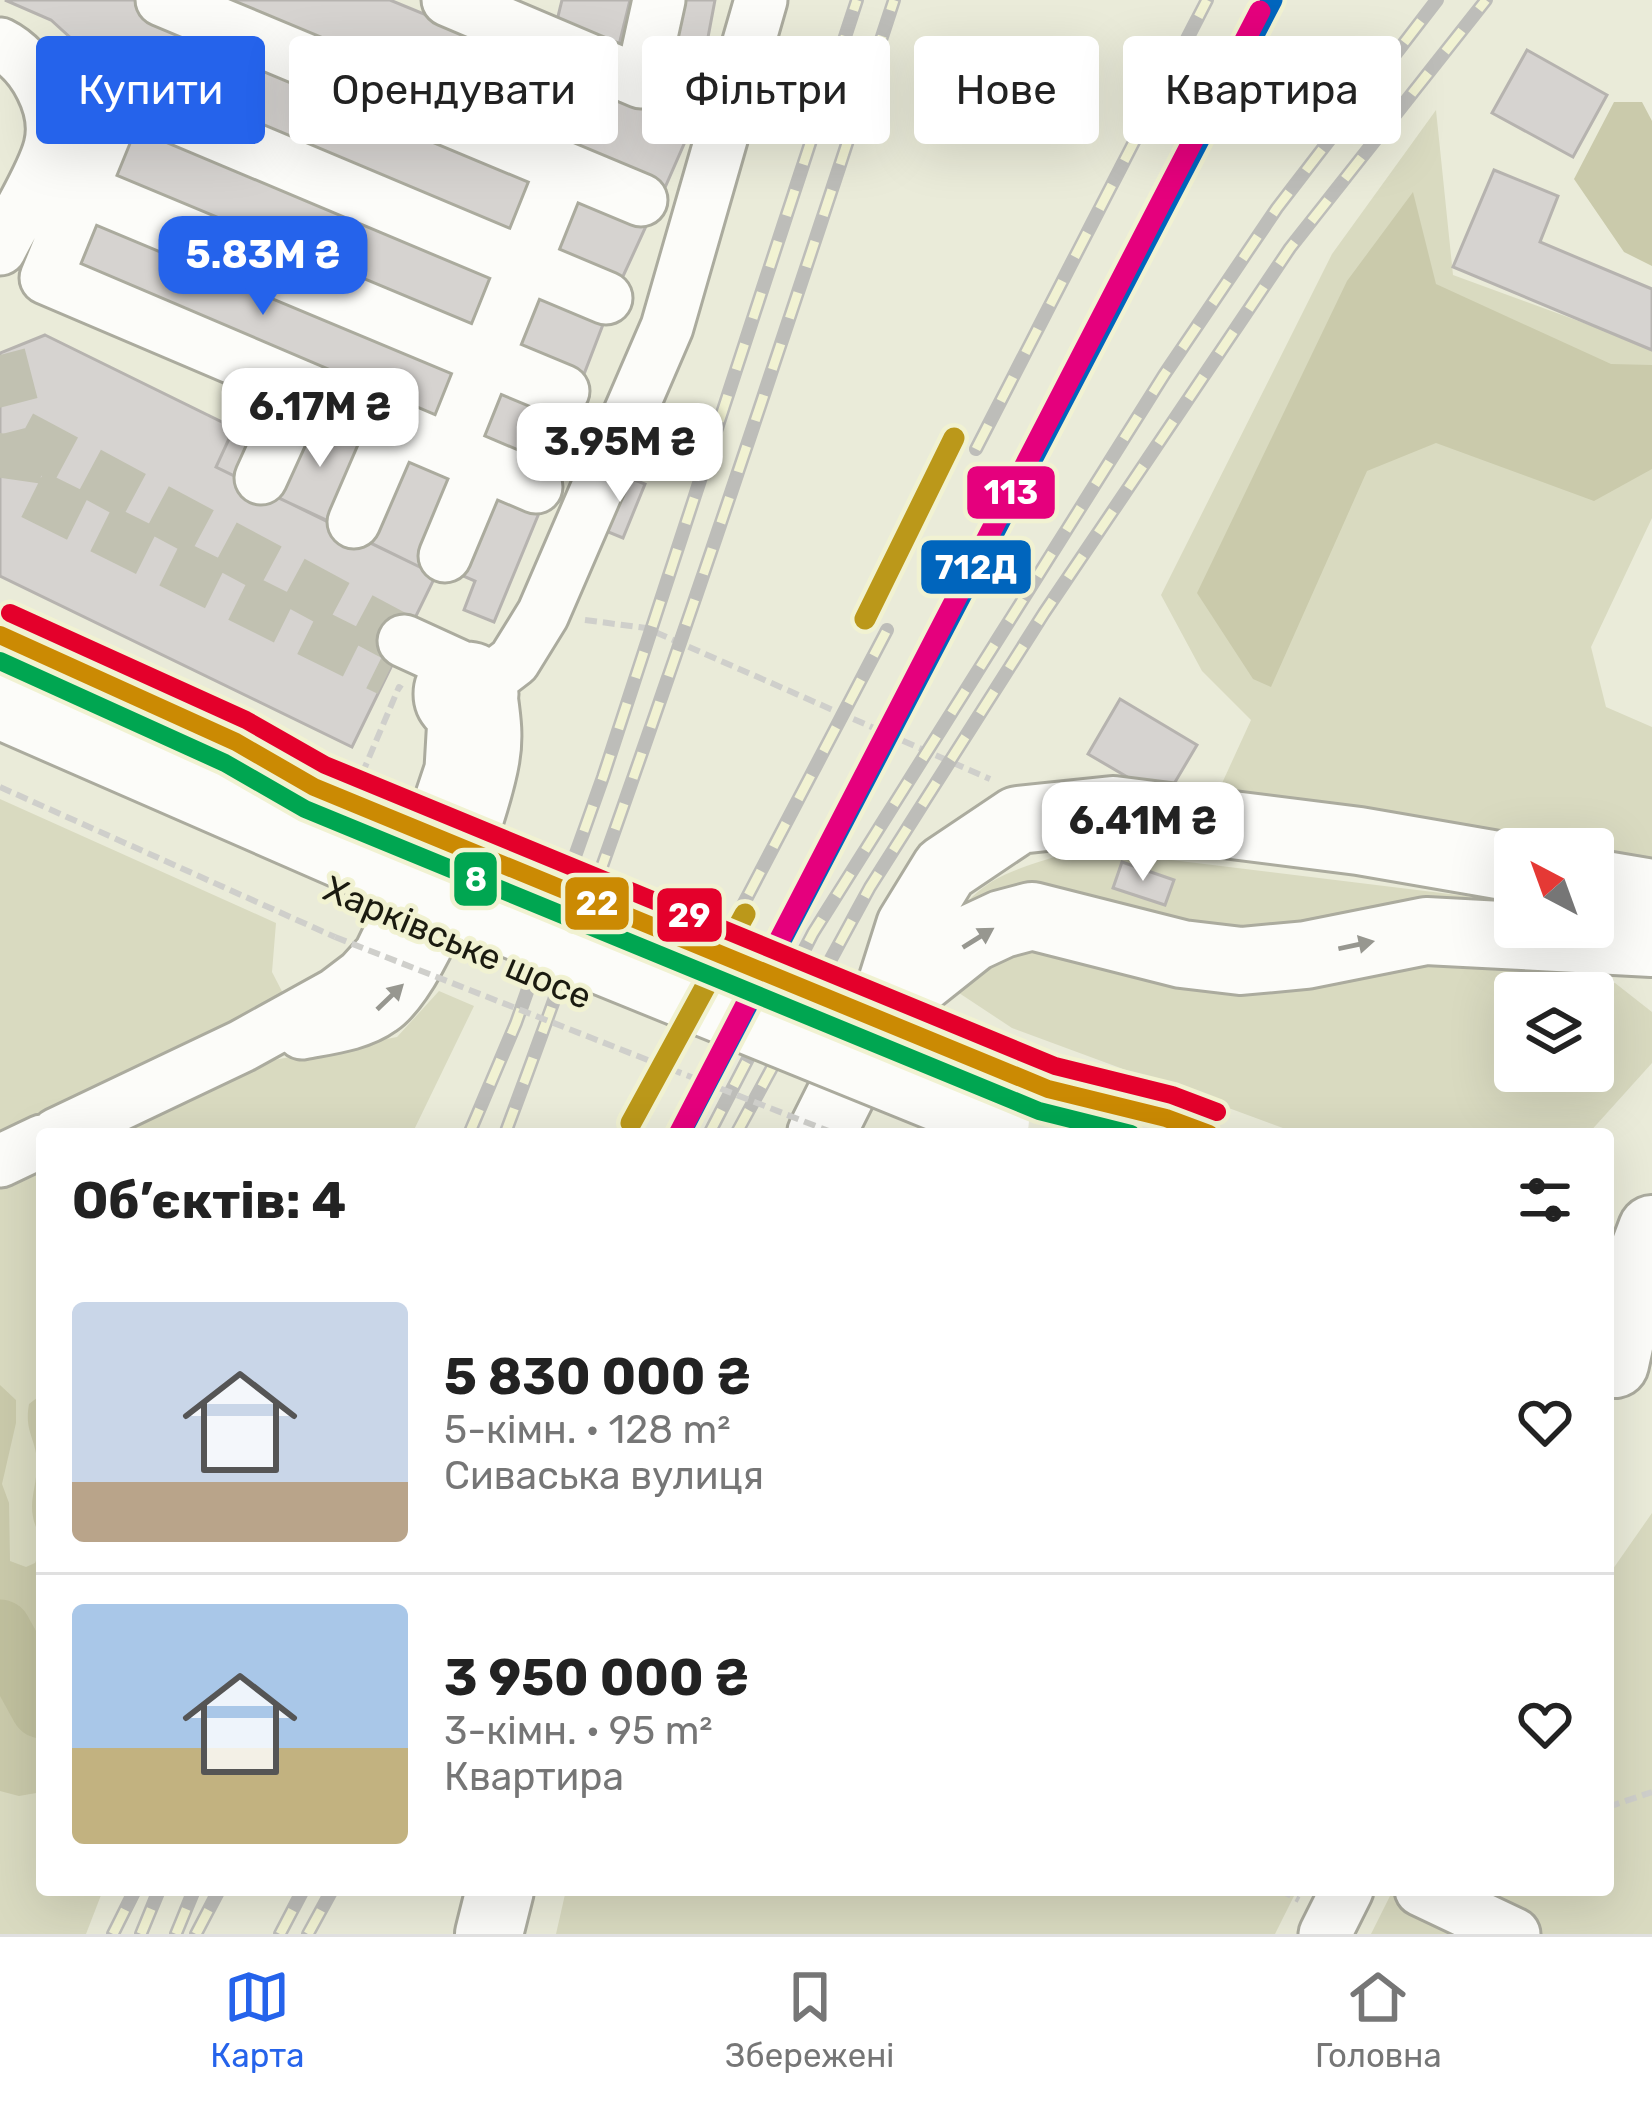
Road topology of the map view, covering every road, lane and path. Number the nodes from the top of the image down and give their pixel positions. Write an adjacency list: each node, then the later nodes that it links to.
1 (162, 0): 7 (street)
2 (448, 0): 5 (street)
3 (658, 0): 5 (street)
4 (761, 0): 21 (street)
5 (538, 18)
6 (0, 44): 10 (street)
7 (563, 168): 9 (street); 15 (street)
8 (82, 190): 11 (street); 12 (street); 13 (street)
9 (641, 200)
10 (0, 249)
11 (606, 298)
12 (302, 388): 14 (street); 16 (street)
13 (563, 391)
14 (395, 428): 15 (street); 18 (street)
15 (466, 458): 17 (street); 19 (street)
16 (261, 478)
17 (536, 487)
18 (354, 522)
19 (445, 556)
20 (0, 614): 26 (path)
21 (543, 614): 22 (street); 25 (path)
22 (441, 682): 26 (path); 34 (street)
23 (0, 705): 30 (main road, Харківське шосе)
24 (0, 748): 30 (main road, Харківське шосе)
25 (971, 769)
26 (362, 774): 33 (path, bridge)
27 (0, 787): 30 (path)
28 (1494, 864): 32 (main road)
29 (1652, 893): 31 (main road)
30 (348, 899): 35 (path, bridge); 37 (main road, Харківське шосе); 38 (main road, Харківське шосе, bridge)
31 (1626, 936): 32 (main road, one-way to 31)
32 (884, 1008): 36 (main road)
33 (1028, 1050)
34 (70, 1128)
35 (824, 1128)
36 (824, 1128)
37 (901, 1128)
38 (1012, 1128)
39 (36, 1144): 40 (street)
40 (0, 1161)
41 (1652, 1204): 43 (main road)
42 (1652, 1229): 45 (main road)
43 (1614, 1234)
44 (1652, 1304): 45 (main road)
45 (1618, 1369)
46 (1652, 1792): 47 (path)
47 (1614, 1805)
48 (498, 1896): 51 (main road)
49 (1344, 1896): 52 (street)
50 (1433, 1896): 53 (street)
51 (489, 1934)
52 (1325, 1934)
53 (1514, 1934)

